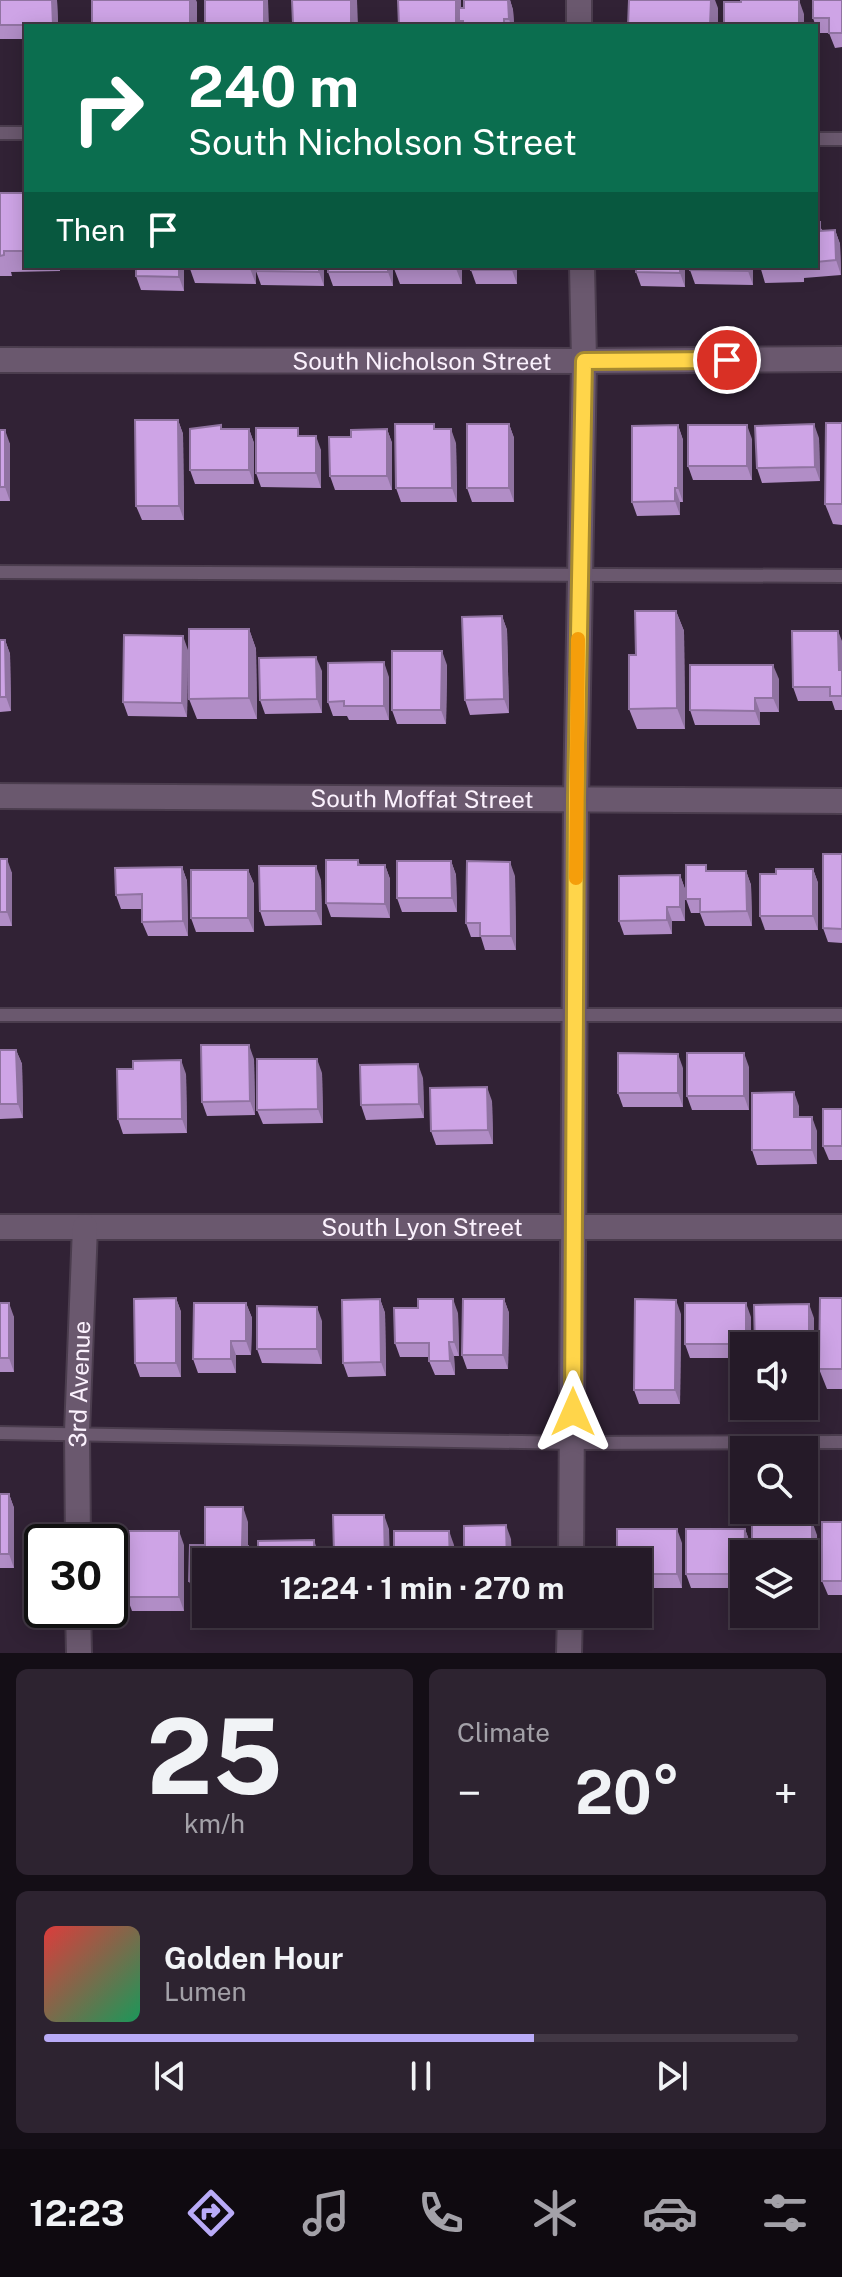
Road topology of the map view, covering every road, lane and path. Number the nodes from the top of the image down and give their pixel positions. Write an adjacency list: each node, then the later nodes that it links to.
1 (579, 0): 2 (street)
2 (579, 24)
3 (0, 133): 4 (lane)
4 (24, 133)
5 (818, 139): 6 (lane)
6 (842, 139)
7 (582, 268): 10 (street)
8 (842, 359): 10 (street, South Nicholson Street)
9 (0, 360): 10 (street, South Nicholson Street)
10 (584, 361): 12 (street)
11 (0, 572): 12 (lane)
12 (579, 574): 13 (lane); 15 (street)
13 (842, 576)
14 (0, 796): 15 (street, South Moffat Street)
15 (576, 799): 16 (street, South Moffat Street); 18 (street)
16 (842, 801)
17 (0, 1015): 18 (lane)
18 (576, 1015): 19 (lane); 22 (street)
19 (842, 1015)
20 (0, 1227): 21 (street, South Lyon Street)
21 (85, 1227): 22 (street, South Lyon Street); 24 (street, 3rd Avenue)
22 (574, 1227): 23 (street, South Lyon Street); 27 (street)
23 (842, 1227)
24 (77, 1432): 25 (lane); 27 (lane); 28 (street, 3rd Avenue)
25 (0, 1433)
26 (842, 1442): 27 (lane)
27 (573, 1443): 29 (street)
28 (78, 1524)
29 (571, 1548)
30 (78, 1628): 32 (street)
31 (570, 1628): 33 (street)
32 (79, 1653)
33 (569, 1653)

